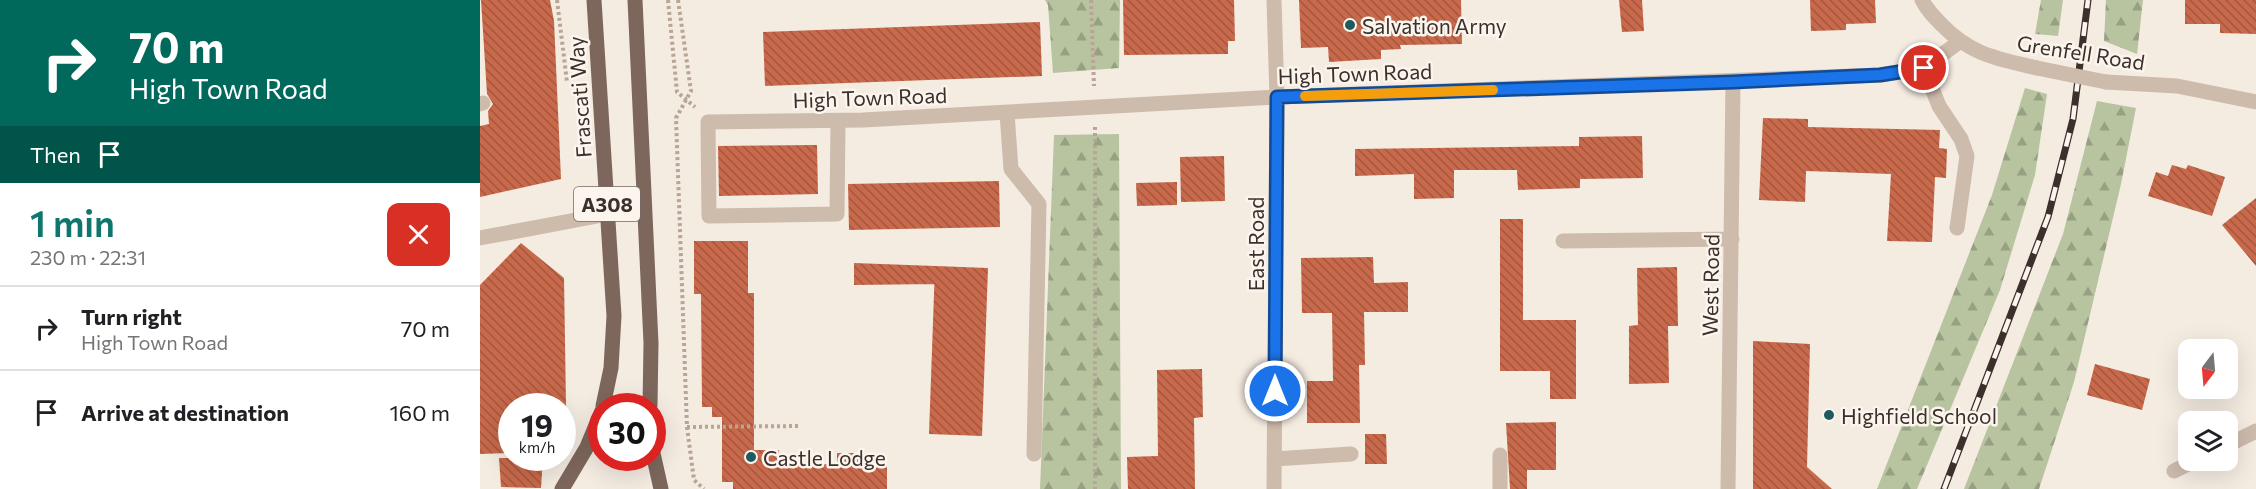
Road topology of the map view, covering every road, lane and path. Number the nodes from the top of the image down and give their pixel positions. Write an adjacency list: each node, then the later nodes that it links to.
1 (557, 0): 11 (path)
2 (594, 0): 19 (main road, Frascati Way / A308)
3 (634, 0): 25 (main road, A308)
4 (668, 0): 14 (path)
5 (678, 0): 14 (path)
6 (1091, 0): 16 (path)
7 (1274, 0): 13 (street, East Road)
8 (1922, 0): 9 (street, Grenfell Road)
9 (1959, 42): 10 (street, High Town Road); 15 (street, Grenfell Road, bridge)
10 (1924, 68): 12 (street, High Town Road); 20 (street)
11 (567, 81)
12 (1733, 82): 13 (street, High Town Road); 22 (street, West Road)
13 (1277, 97): 16 (street, High Town Road); 34 (street, East Road)
14 (687, 98): 27 (path)
15 (2256, 102)
16 (1095, 108): 17 (street, High Town Road); 41 (path)
17 (1007, 113): 18 (street, High Town Road); 31 (street)
18 (838, 121): 18 (street, High Town Road)
19 (608, 214): 21 (street); 24 (main road, Frascati Way / A308)
20 (1957, 228)
21 (480, 238)
22 (1732, 238): 23 (street); 44 (street, West Road)
23 (1563, 242)
24 (606, 393)
25 (650, 393)
26 (801, 426): 27 (path)
27 (687, 427): 40 (path)
28 (2256, 431): 29 (street)
29 (2238, 440)
30 (588, 442): 38 (main road)
31 (1034, 454)
32 (1352, 454): 34 (street)
33 (1500, 455): 43 (street)
34 (1274, 459): 42 (street, East Road)
35 (2178, 469): 37 (street)
36 (657, 471): 39 (main road)
37 (2174, 471)
38 (562, 489)
39 (661, 489)
40 (704, 489)
41 (1095, 489)
42 (1274, 489)
43 (1500, 489)
44 (1728, 489)

